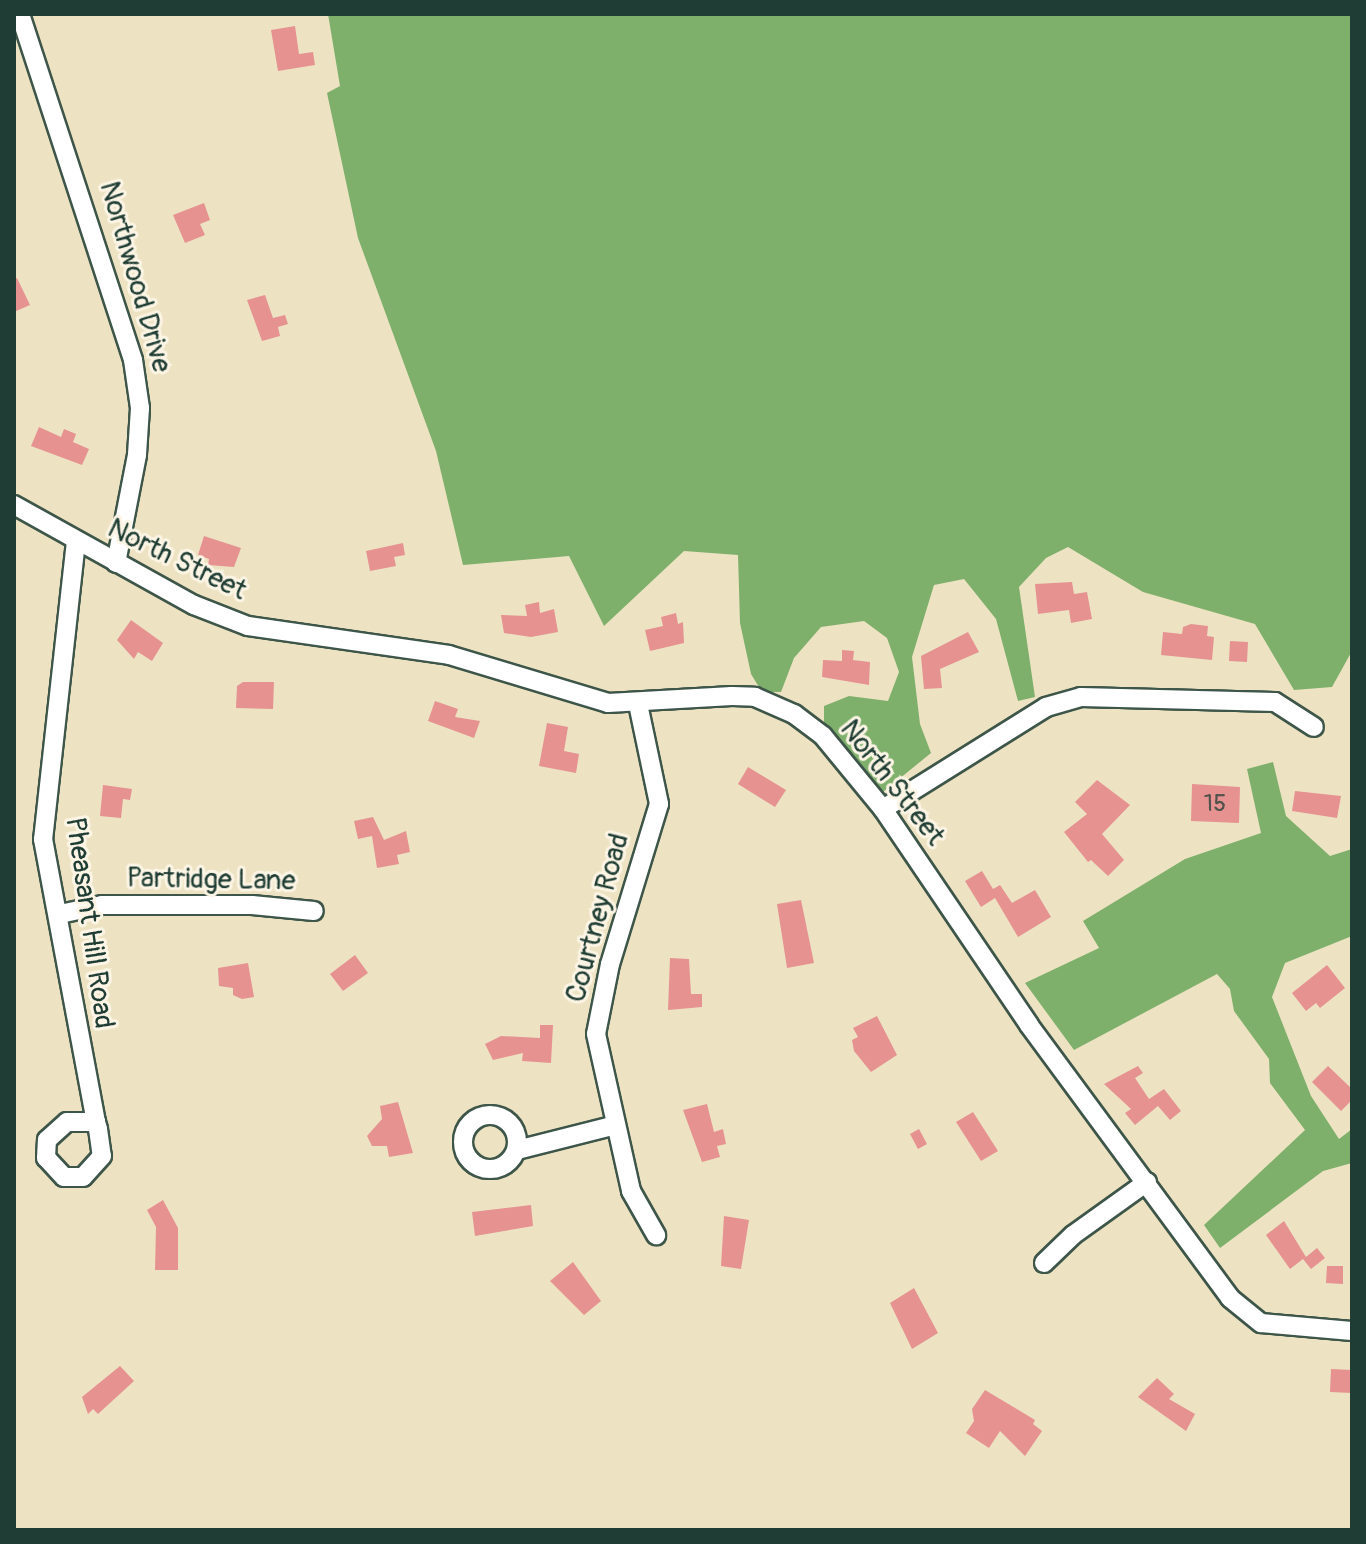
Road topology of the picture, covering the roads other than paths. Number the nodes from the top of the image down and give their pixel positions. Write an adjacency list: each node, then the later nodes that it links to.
1 (20, 14): 4 (street, Northwood Drive)
2 (14, 505): 3 (street, North Street)
3 (76, 541): 4 (street, North Street); 9 (street, Pheasant Hill Road)
4 (116, 563): 5 (street, North Street)
5 (638, 704): 7 (street, North Street); 11 (street, Courtney Road)
6 (1314, 727): 7 (street)
7 (883, 809): 13 (street, North Street)
8 (314, 911): 9 (street, Partridge Lane)
9 (60, 914): 10 (street, Pheasant Hill Road)
10 (96, 1122)
11 (612, 1126): 12 (street); 14 (street, Courtney Road)
12 (517, 1150)
13 (1147, 1182): 15 (street); 16 (street, North Street)
14 (656, 1235)
15 (1044, 1263)
16 (1352, 1331)

